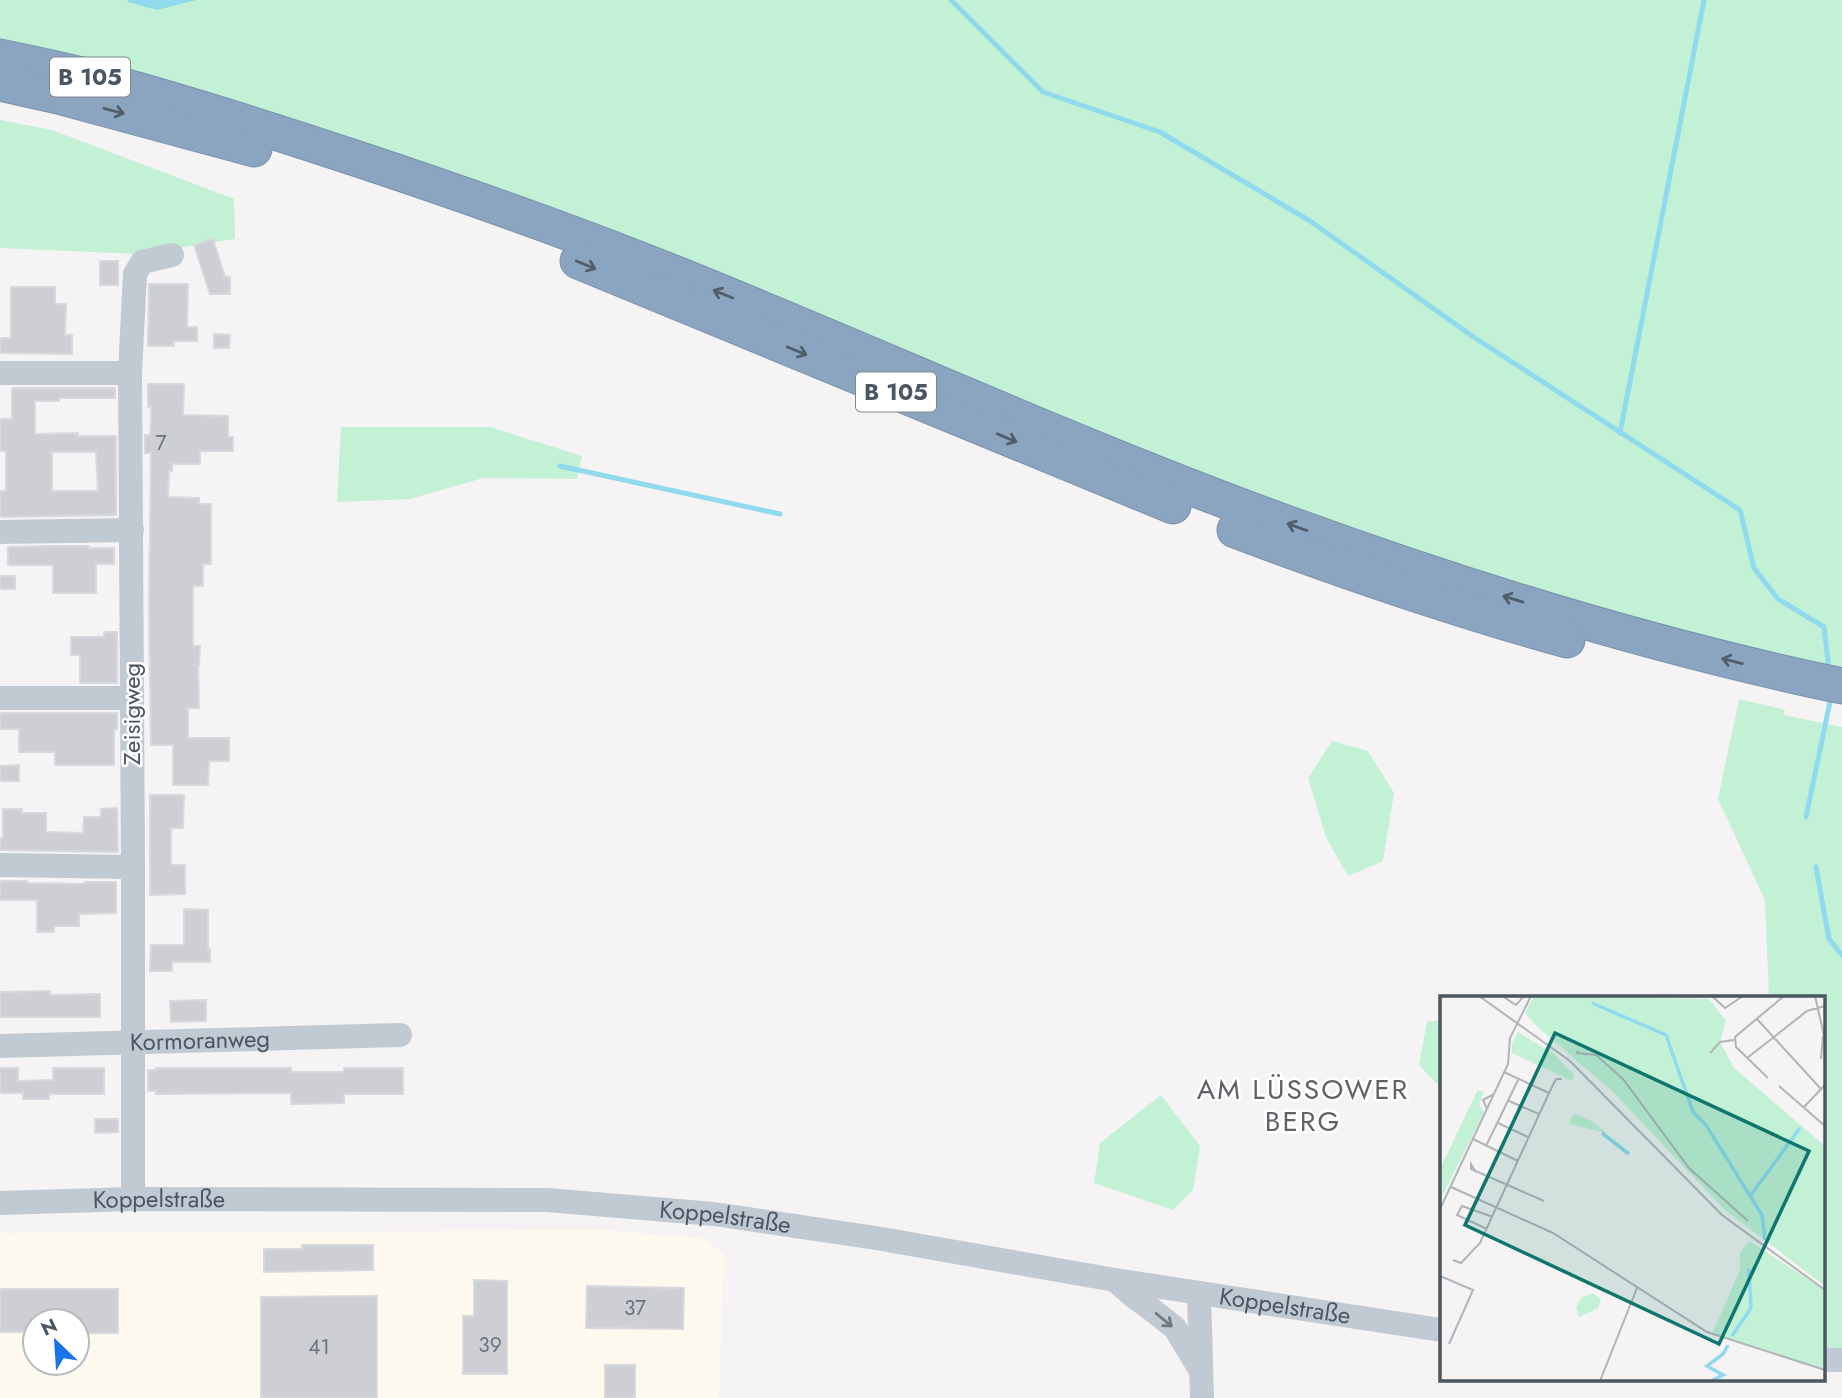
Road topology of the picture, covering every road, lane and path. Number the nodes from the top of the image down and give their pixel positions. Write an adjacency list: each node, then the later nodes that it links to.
1 (0, 57): 9 (highway, B 105, one-way to 1)
2 (0, 83): 9 (highway, B 105, one-way to 9)
3 (172, 256): 5 (street, Zeisigweg)
4 (0, 373): 5 (street)
5 (130, 373): 6 (street, Zeisigweg)
6 (132, 530): 7 (street); 11 (street, Zeisigweg)
7 (0, 532)
8 (1842, 686): 9 (highway, B 105)
9 (1796, 688): 12 (highway, B 105)
10 (0, 698): 11 (street)
11 (132, 698): 14 (street, Zeisigweg)
12 (1842, 710)
13 (0, 866): 14 (street)
14 (134, 867): 16 (street, Zeisigweg)
15 (400, 1035): 16 (street, Kormoranweg)
16 (134, 1043): 17 (street, Kormoranweg); 18 (street, Zeisigweg)
17 (0, 1046)
18 (133, 1199): 19 (street, Koppelstraße); 20 (street, Koppelstraße)
19 (0, 1203)
20 (1115, 1280): 21 (street, Koppelstraße); 23 (street, one-way to 23)
21 (1199, 1293): 22 (street, Koppelstraße); 23 (street)
22 (1440, 1330)
23 (1201, 1371): 24 (street)
24 (1202, 1398)

